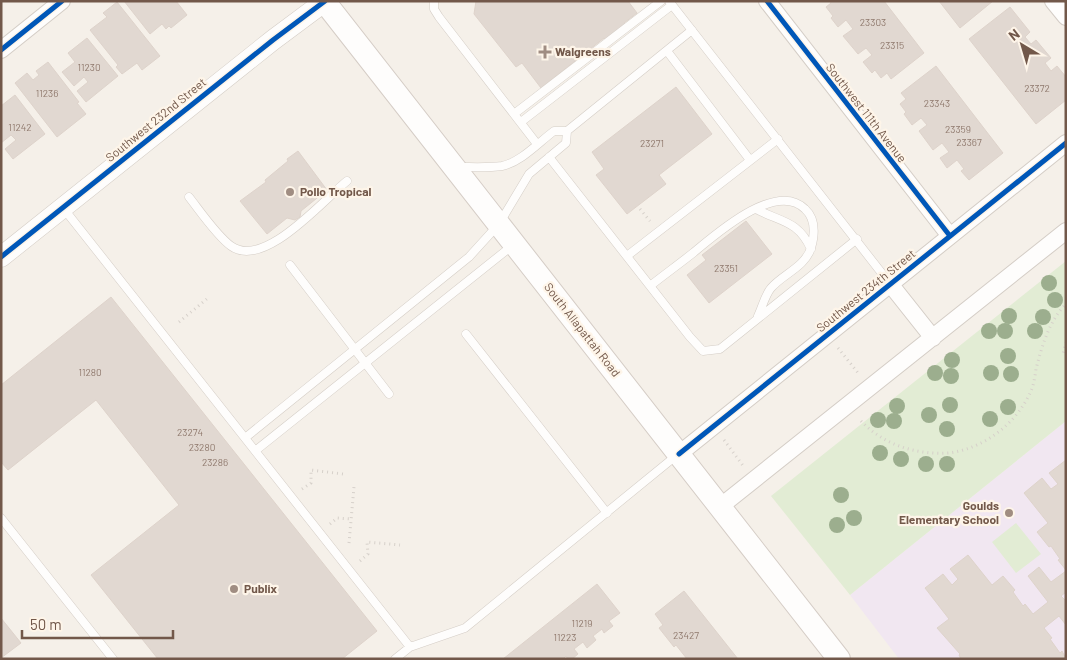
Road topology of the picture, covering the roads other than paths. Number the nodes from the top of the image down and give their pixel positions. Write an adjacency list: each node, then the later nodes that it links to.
1 (62, 1): 10 (street)
2 (324, 1): 20 (main road, South Allapattah Road); 23 (street, Southwest 232nd Street)
3 (434, 1): 12 (lane)
4 (661, 1): 12 (lane)
5 (767, 1): 27 (street, Southwest 111th Avenue)
6 (1053, 1): 8 (street)
7 (671, 3): 9 (lane); 13 (lane)
8 (1066, 17)
9 (692, 30): 11 (lane); 15 (lane)
10 (1, 50)
11 (667, 50): 14 (lane); 19 (lane)
12 (514, 114): 13 (lane)
13 (521, 122): 17 (lane)
14 (567, 131): 17 (lane); 18 (lane)
15 (778, 139): 19 (lane); 28 (lane)
16 (1066, 143): 27 (street, Southwest 234th Street)
17 (537, 144): 20 (lane)
18 (549, 157): 25 (lane); 31 (lane)
19 (750, 160): 31 (lane)
20 (454, 167): 25 (main road, South Allapattah Road)
21 (347, 180): 22 (lane)
22 (189, 197)
23 (63, 208): 32 (street, Southwest 232nd Street); 42 (lane)
24 (756, 209): 30 (lane); 30 (lane); 35 (lane)
25 (499, 224): 29 (main road, South Allapattah Road); 39 (lane)
26 (1066, 231): 38 (street)
27 (950, 236): 34 (street, Southwest 234th Street)
28 (857, 240): 34 (lane); 36 (lane)
29 (514, 244): 40 (lane); 44 (main road, South Allapattah Road)
30 (811, 249): 36 (lane)
31 (627, 256): 35 (lane)
32 (1, 257)
33 (290, 265): 39 (lane)
34 (891, 284): 38 (street); 44 (street, Southwest 234th Street)
35 (650, 286): 36 (lane)
36 (758, 318)
37 (466, 334): 46 (lane)
38 (933, 338): 45 (street)
39 (355, 350): 40 (lane); 42 (lane)
40 (365, 363): 41 (lane); 43 (lane)
41 (389, 394)
42 (245, 438): 43 (lane)
43 (255, 451): 48 (lane)
44 (679, 454): 45 (main road, South Allapattah Road); 46 (lane)
45 (720, 506): 51 (main road, South Allapattah Road)
46 (607, 513): 48 (lane)
47 (1, 518): 49 (lane)
48 (410, 647): 50 (lane)
49 (114, 659)
50 (395, 659)
51 (839, 659)

